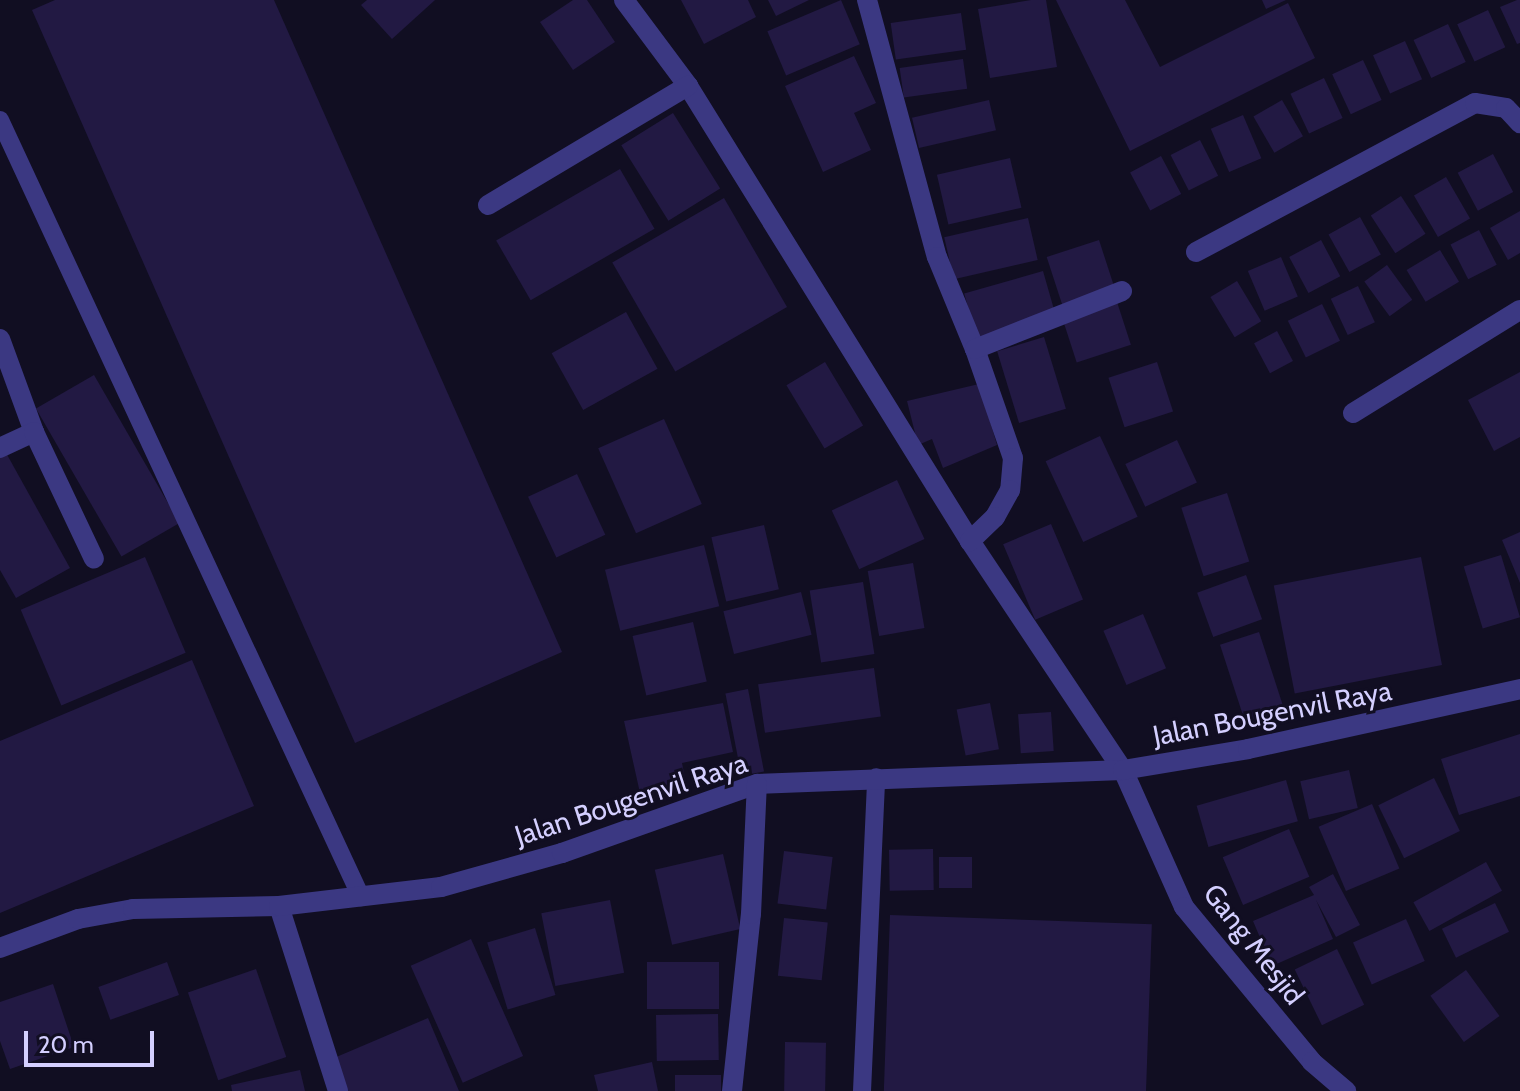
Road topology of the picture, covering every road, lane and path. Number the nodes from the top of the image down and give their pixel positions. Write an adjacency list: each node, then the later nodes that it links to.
1 (624, 0): 3 (street, Gang Mesjid)
2 (867, 0): 11 (street)
3 (688, 86): 6 (street); 15 (street, Gang Mesjid)
4 (0, 120): 21 (lane)
5 (1520, 123): 7 (street)
6 (488, 205)
7 (1196, 252)
8 (1122, 291): 11 (street)
9 (1520, 310): 12 (street)
10 (0, 339): 13 (street)
11 (975, 349): 15 (street)
12 (1353, 413)
13 (34, 432): 14 (street); 16 (street)
14 (0, 448)
15 (970, 541): 18 (street, Gang Mesjid)
16 (94, 559)
17 (1520, 689): 18 (street, Jalan Bougenvil Raya)
18 (1123, 770): 19 (street, Jalan Bougenvil Raya); 27 (street, Gang Mesjid)
19 (876, 777): 20 (street, Jalan Bougenvil Raya); 26 (lane)
20 (757, 784): 21 (street, Jalan Bougenvil Raya); 25 (street)
21 (361, 897): 22 (street, Jalan Bougenvil Raya)
22 (279, 906): 23 (street, Jalan Bougenvil Raya); 24 (street)
23 (0, 948)
24 (338, 1091)
25 (732, 1091)
26 (862, 1091)
27 (1346, 1091)

